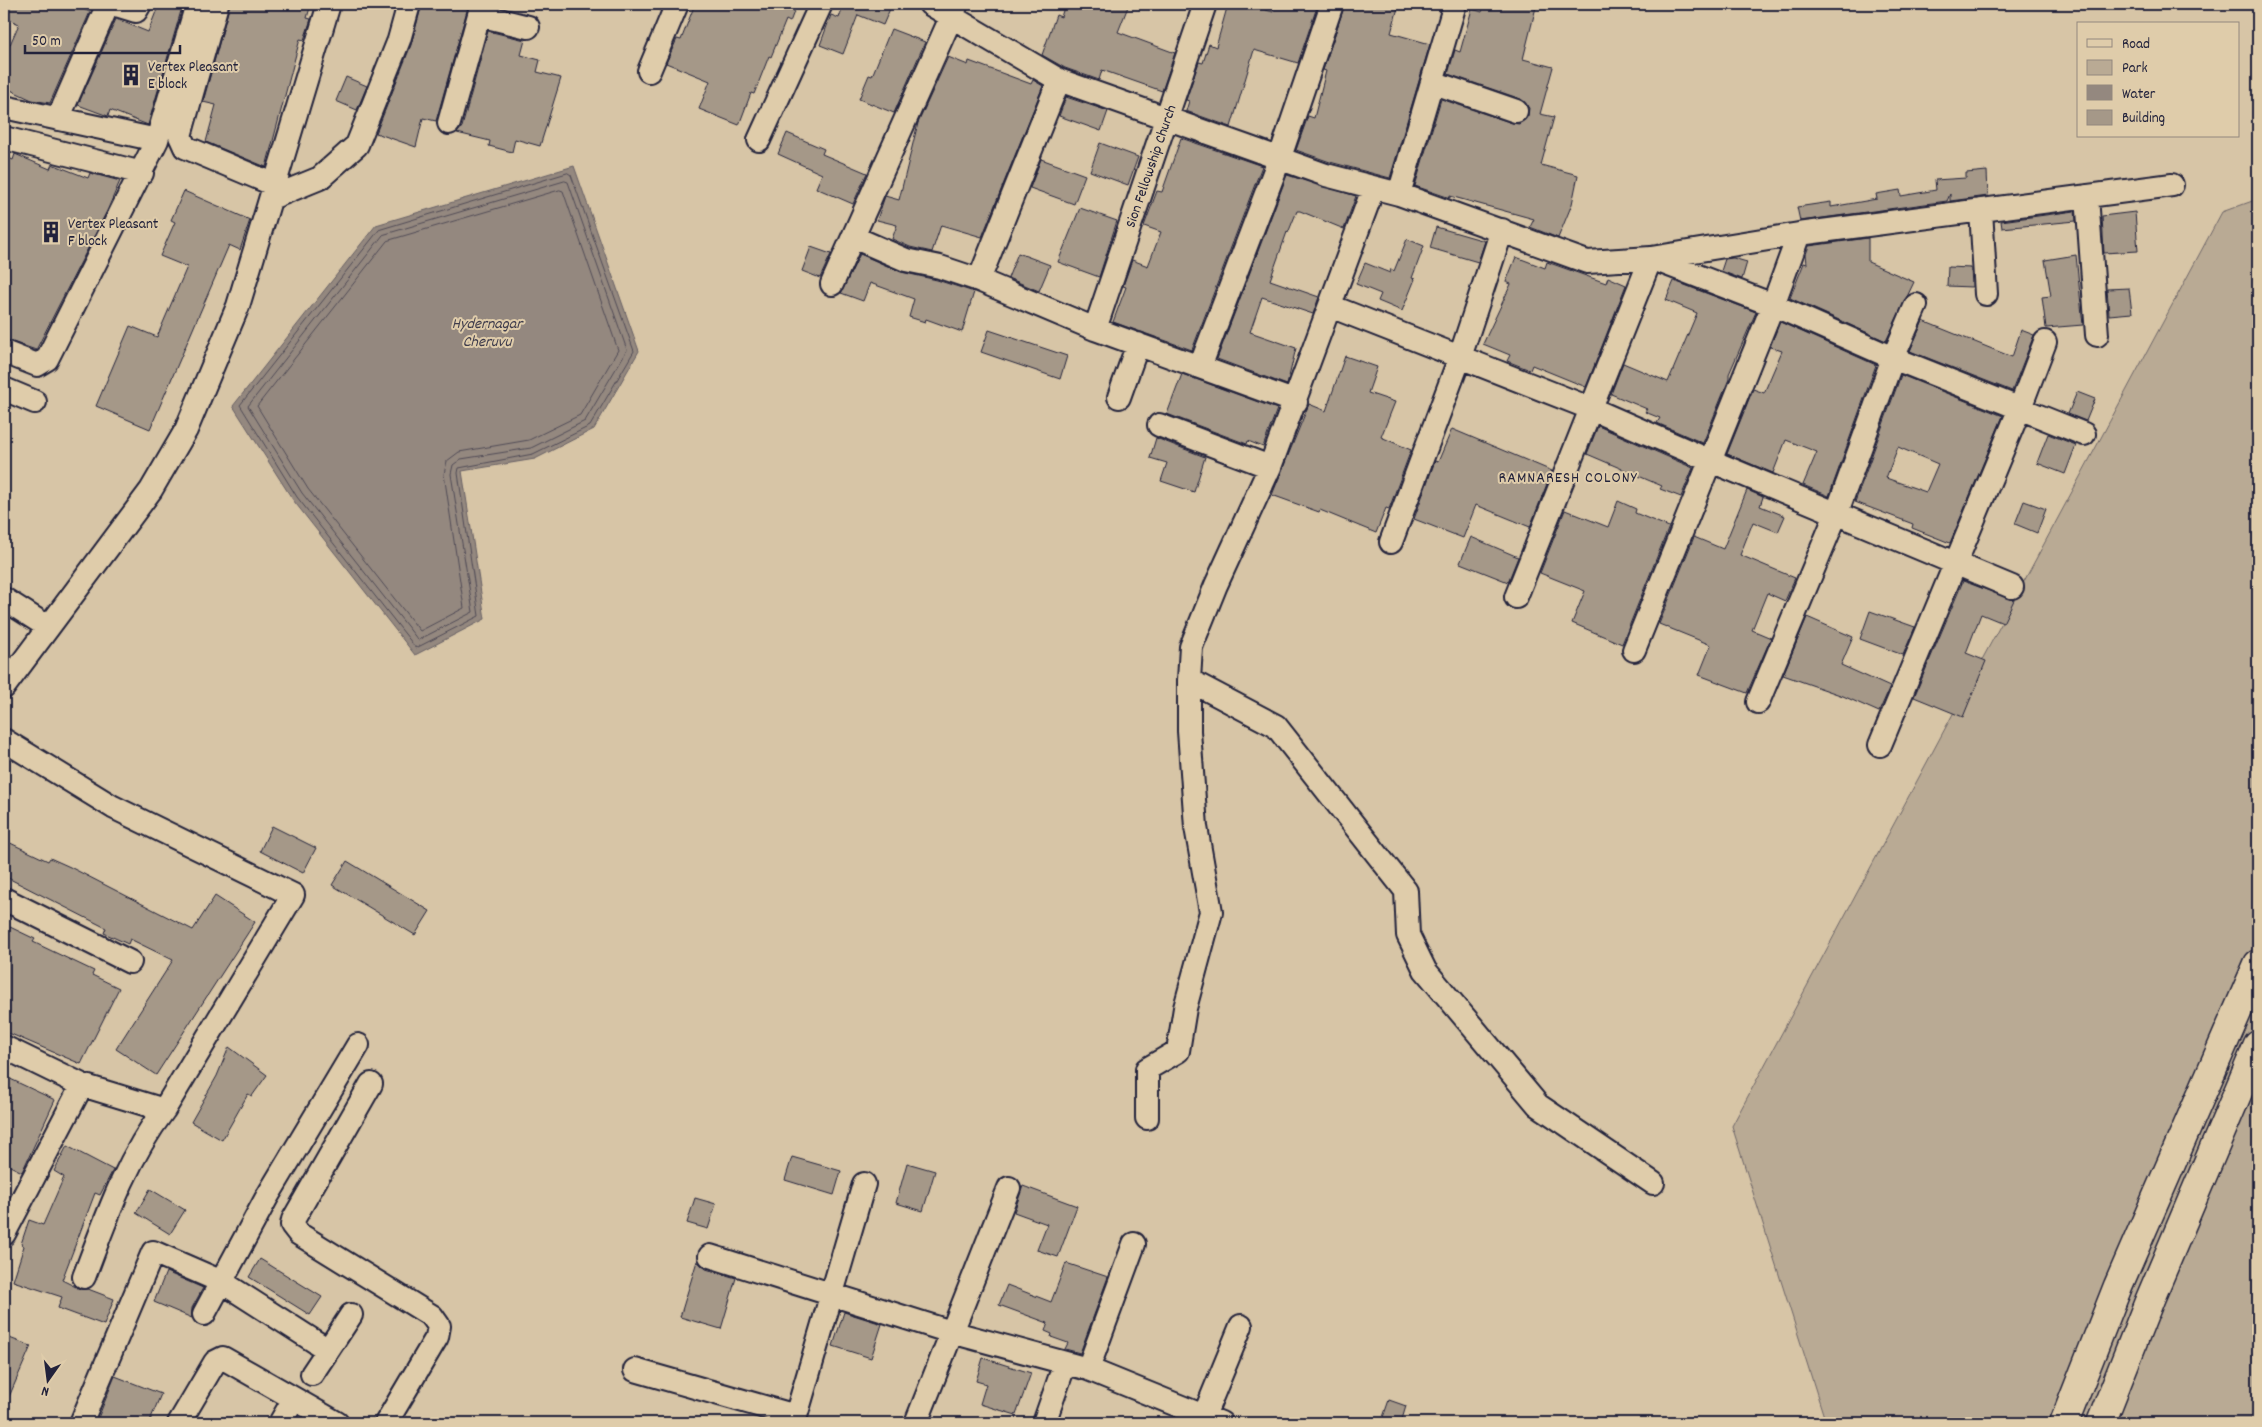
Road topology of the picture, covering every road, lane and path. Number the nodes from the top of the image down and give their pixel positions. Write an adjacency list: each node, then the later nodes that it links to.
1 (108, 4): 23 (street)
2 (113, 4): 3 (street)
3 (140, 4)
4 (197, 4): 26 (street)
5 (217, 4): 32 (street)
6 (329, 4): 32 (street)
7 (409, 4): 32 (street)
8 (677, 4): 17 (street)
9 (821, 4): 27 (street)
10 (930, 4): 15 (street)
11 (1205, 4): 22 (street, Sion Fellowship Church)
12 (1332, 4): 28 (street)
13 (1455, 4): 19 (street)
14 (480, 9): 16 (street); 24 (street)
15 (954, 10): 18 (street); 38 (street)
16 (528, 27)
17 (649, 71)
18 (1059, 80): 22 (street); 40 (street)
19 (1432, 82): 21 (street); 33 (street)
20 (4, 107): 23 (street)
21 (1516, 111)
22 (1167, 117): 28 (street); 46 (street, Sion Fellowship Church)
23 (58, 119): 26 (street)
24 (448, 122)
25 (4, 138): 29 (street)
26 (157, 140): 29 (street)
27 (759, 140)
28 (1280, 157): 31 (street); 53 (street)
29 (142, 173): 50 (street)
30 (2172, 185): 34 (street)
31 (1372, 189): 33 (street); 45 (street)
32 (273, 192): 70 (street)
33 (1399, 194): 36 (street)
34 (2087, 196): 35 (street); 47 (street)
35 (1981, 210): 37 (street); 42 (street)
36 (1502, 230): 39 (street); 51 (street)
37 (1799, 234): 39 (street); 43 (street)
38 (853, 238): 40 (street); 41 (street)
39 (1651, 258): 43 (street); 59 (street)
40 (979, 280): 46 (street)
41 (832, 284)
42 (1986, 294)
43 (1773, 305): 52 (street); 62 (street)
44 (1916, 305): 52 (street)
45 (1330, 306): 51 (street); 57 (street)
46 (1095, 329): 49 (street)
47 (2097, 335)
48 (2044, 342): 58 (street)
49 (1138, 344): 53 (street); 55 (street)
50 (4, 352)
51 (1460, 357): 59 (street); 65 (street)
52 (1892, 358): 58 (street); 64 (street)
53 (1200, 367): 57 (street)
54 (4, 389): 56 (street)
55 (1119, 397)
56 (34, 402)
57 (1296, 402): 63 (street)
58 (2020, 408): 61 (street); 66 (street)
59 (1592, 409): 62 (street); 68 (street)
60 (1159, 425): 63 (street)
61 (2084, 434)
62 (1711, 461): 64 (street); 71 (street)
63 (1270, 466): 72 (street)
64 (1837, 512): 66 (street); 74 (street)
65 (1391, 542)
66 (1956, 564): 67 (street); 76 (street)
67 (2012, 587)
68 (1516, 597)
69 (4, 599): 70 (street)
70 (48, 627): 73 (street)
71 (1634, 650)
72 (1189, 680): 86 (street); 87 (street)
73 (4, 687)
74 (1758, 702)
75 (4, 740): 85 (street)
76 (1880, 746)
77 (4, 899): 78 (street)
78 (130, 962)
79 (2258, 964): 95 (main road)
80 (358, 1045): 94 (street)
81 (2258, 1045): 97 (main road)
82 (4, 1047): 84 (street)
83 (371, 1084): 114 (street)
84 (82, 1085): 85 (street); 90 (street)
85 (164, 1110): 93 (street)
86 (1147, 1118)
87 (1653, 1183)
88 (864, 1184): 96 (street)
89 (1009, 1188): 101 (street)
90 (4, 1234)
91 (1134, 1244): 104 (street)
92 (710, 1256): 96 (street)
93 (84, 1277)
94 (222, 1282): 98 (street); 102 (street); 110 (street)
95 (2118, 1286): 97 (main road); 117 (main road)
96 (833, 1294): 101 (street); 108 (street)
97 (2150, 1299): 118 (main road)
98 (204, 1314)
99 (351, 1315): 102 (street)
100 (1241, 1326): 109 (street)
101 (951, 1332): 103 (street); 115 (street)
102 (328, 1350): 106 (street)
103 (1066, 1363): 104 (street); 116 (street)
104 (1088, 1369): 109 (street)
105 (635, 1370): 108 (street)
106 (312, 1374)
107 (294, 1399): 111 (street); 112 (street); 113 (street)
108 (795, 1420)
109 (1212, 1420)
110 (81, 1423)
111 (179, 1423)
112 (280, 1423)
113 (336, 1423)
114 (386, 1423)
115 (916, 1423)
116 (1044, 1423)
117 (2064, 1423)
118 (2101, 1423)

